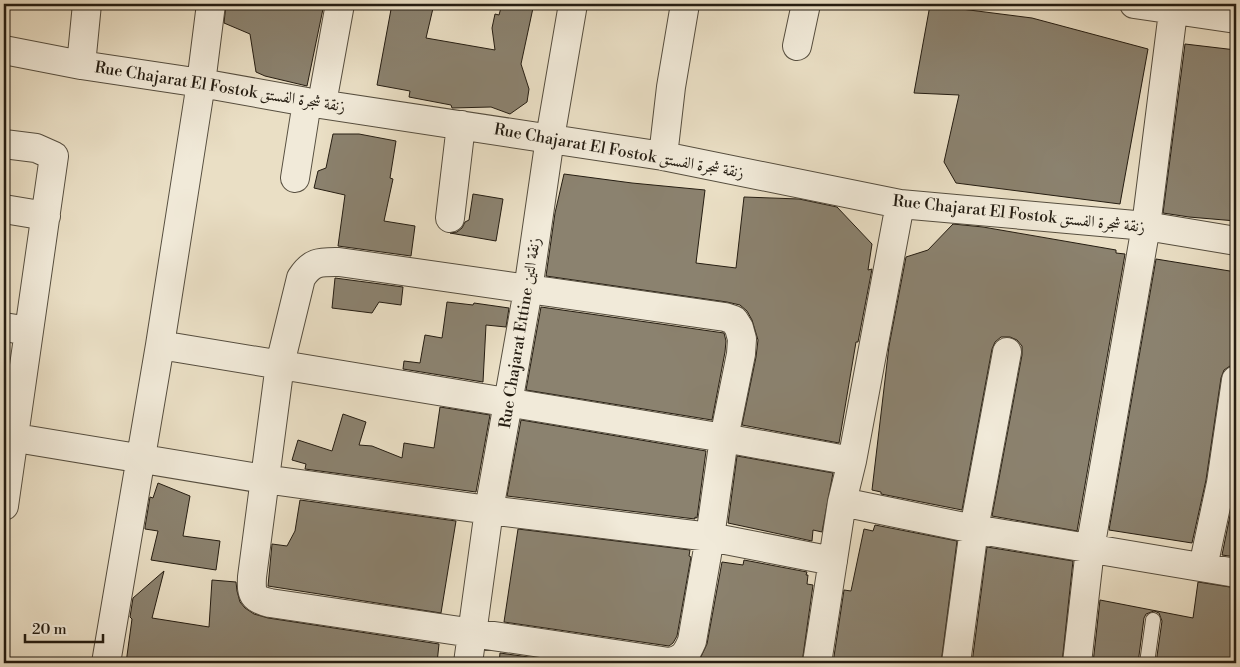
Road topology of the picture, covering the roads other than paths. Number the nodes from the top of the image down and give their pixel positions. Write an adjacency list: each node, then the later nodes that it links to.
1 (86, 4): 12 (street)
2 (211, 4): 13 (street)
3 (340, 4): 14 (street)
4 (573, 4): 16 (street, Rue Chajarat Ettine زنقة التين)
5 (685, 4): 18 (street)
6 (806, 4): 10 (street)
7 (1134, 4): 8 (street)
8 (1174, 6): 9 (street); 24 (street)
9 (1236, 19)
10 (797, 46)
11 (4, 50): 12 (street, Rue Chajarat El Fostok زنقة شجرة الفستق)
12 (81, 65): 13 (street, Rue Chajarat El Fostok زنقة شجرة الفستق)
13 (201, 83): 14 (street, Rue Chajarat El Fostok زنقة شجرة الفستق); 28 (street)
14 (315, 103): 15 (street, Rue Chajarat El Fostok زنقة شجرة الفستق); 19 (street)
15 (461, 125): 16 (street, Rue Chajarat El Fostok زنقة شجرة الفستق); 23 (street)
16 (550, 138): 18 (street, Rue Chajarat El Fostok زنقة شجرة الفستق); 26 (street, Rue Chajarat Ettine زنقة التين)
17 (4, 144): 22 (street)
18 (663, 156): 20 (street, Rue Chajarat El Fostok زنقة شجرة الفستق)
19 (295, 178)
20 (900, 204): 24 (street, Rue Chajarat El Fostok زنقة شجرة الفستق); 36 (street)
21 (4, 209): 22 (street)
22 (46, 216): 27 (street)
23 (450, 218)
24 (1146, 226): 25 (street, Rue Chajarat El Fostok زنقة شجرة الفستق); 43 (street)
25 (1236, 241)
26 (528, 290): 30 (street); 32 (street, Rue Chajarat Ettine زنقة التين); 34 (street)
27 (16, 329): 33 (street)
28 (160, 345): 30 (street); 35 (street)
29 (1007, 352): 41 (street)
30 (280, 364): 32 (street); 37 (street)
31 (1236, 380): 45 (street)
32 (509, 403): 34 (street); 40 (street, Rue Chajarat Ettine زنقة التين)
33 (8, 437): 35 (street); 39 (street)
34 (724, 438): 36 (street); 42 (street)
35 (141, 459): 37 (street); 49 (street)
36 (852, 461): 38 (street)
37 (264, 479): 40 (street); 48 (street)
38 (842, 502): 41 (street); 44 (street)
39 (4, 506)
40 (489, 510): 42 (street); 48 (street, Rue Chajarat Ettine زنقة التين)
41 (974, 529): 43 (street); 52 (street)
42 (710, 537): 44 (street); 48 (street)
43 (1090, 549): 45 (street); 53 (street)
44 (833, 561): 51 (street)
45 (1203, 567): 46 (street)
46 (1236, 573)
47 (1153, 620): 54 (lane)
48 (472, 634): 50 (street, Rue Chajarat Ettine زنقة التين)
49 (106, 663)
50 (468, 663)
51 (817, 663)
52 (956, 663)
53 (1077, 663)
54 (1148, 663)

